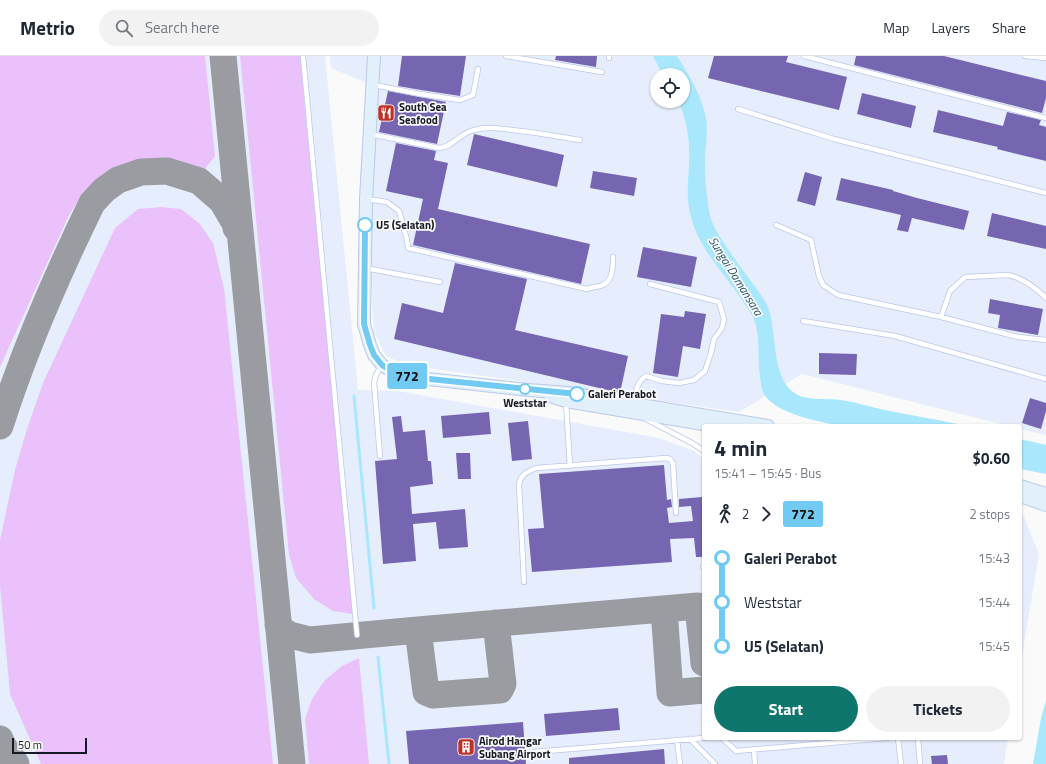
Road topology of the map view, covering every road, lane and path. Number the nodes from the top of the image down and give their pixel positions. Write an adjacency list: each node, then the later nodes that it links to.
1 (304, 56): 41 (lane)
2 (374, 56): 9 (street)
3 (506, 56): 8 (lane)
4 (804, 56): 11 (lane)
5 (1025, 56): 6 (lane)
6 (1046, 58)
7 (478, 69): 9 (lane)
8 (602, 72)
9 (372, 85): 12 (street)
10 (738, 109): 14 (lane)
11 (1046, 118)
12 (370, 134): 13 (lane); 15 (street)
13 (580, 140)
14 (1046, 193)
15 (366, 199): 17 (lane); 18 (street)
16 (776, 225): 22 (lane)
17 (613, 257)
18 (365, 268): 19 (lane); 25 (street)
19 (440, 282)
20 (650, 284): 29 (lane)
21 (1046, 298): 22 (lane)
22 (941, 316): 24 (lane)
23 (803, 321): 26 (lane)
24 (1046, 340)
25 (382, 365): 27 (street); 33 (lane)
26 (1046, 379)
27 (529, 390): 28 (street); 29 (street)
28 (566, 401): 29 (street); 34 (lane)
29 (634, 408): 30 (street); 31 (street); 32 (lane)
30 (706, 424)
31 (753, 424)
32 (702, 450)
33 (380, 456)
34 (570, 466): 39 (lane); 40 (lane)
35 (1022, 487): 36 (street)
36 (1046, 494)
37 (1022, 497): 38 (street)
38 (1046, 505)
39 (676, 513)
40 (524, 582)
41 (357, 635)
42 (702, 738): 43 (lane)
43 (690, 739): 44 (lane); 52 (lane)
44 (677, 740): 50 (lane); 51 (lane)
45 (724, 740): 49 (lane)
46 (865, 740): 49 (lane)
47 (898, 740): 54 (lane)
48 (918, 740): 55 (lane)
49 (754, 750): 53 (lane)
50 (534, 752)
51 (680, 764)
52 (715, 764)
53 (755, 764)
54 (901, 764)
55 (920, 764)

